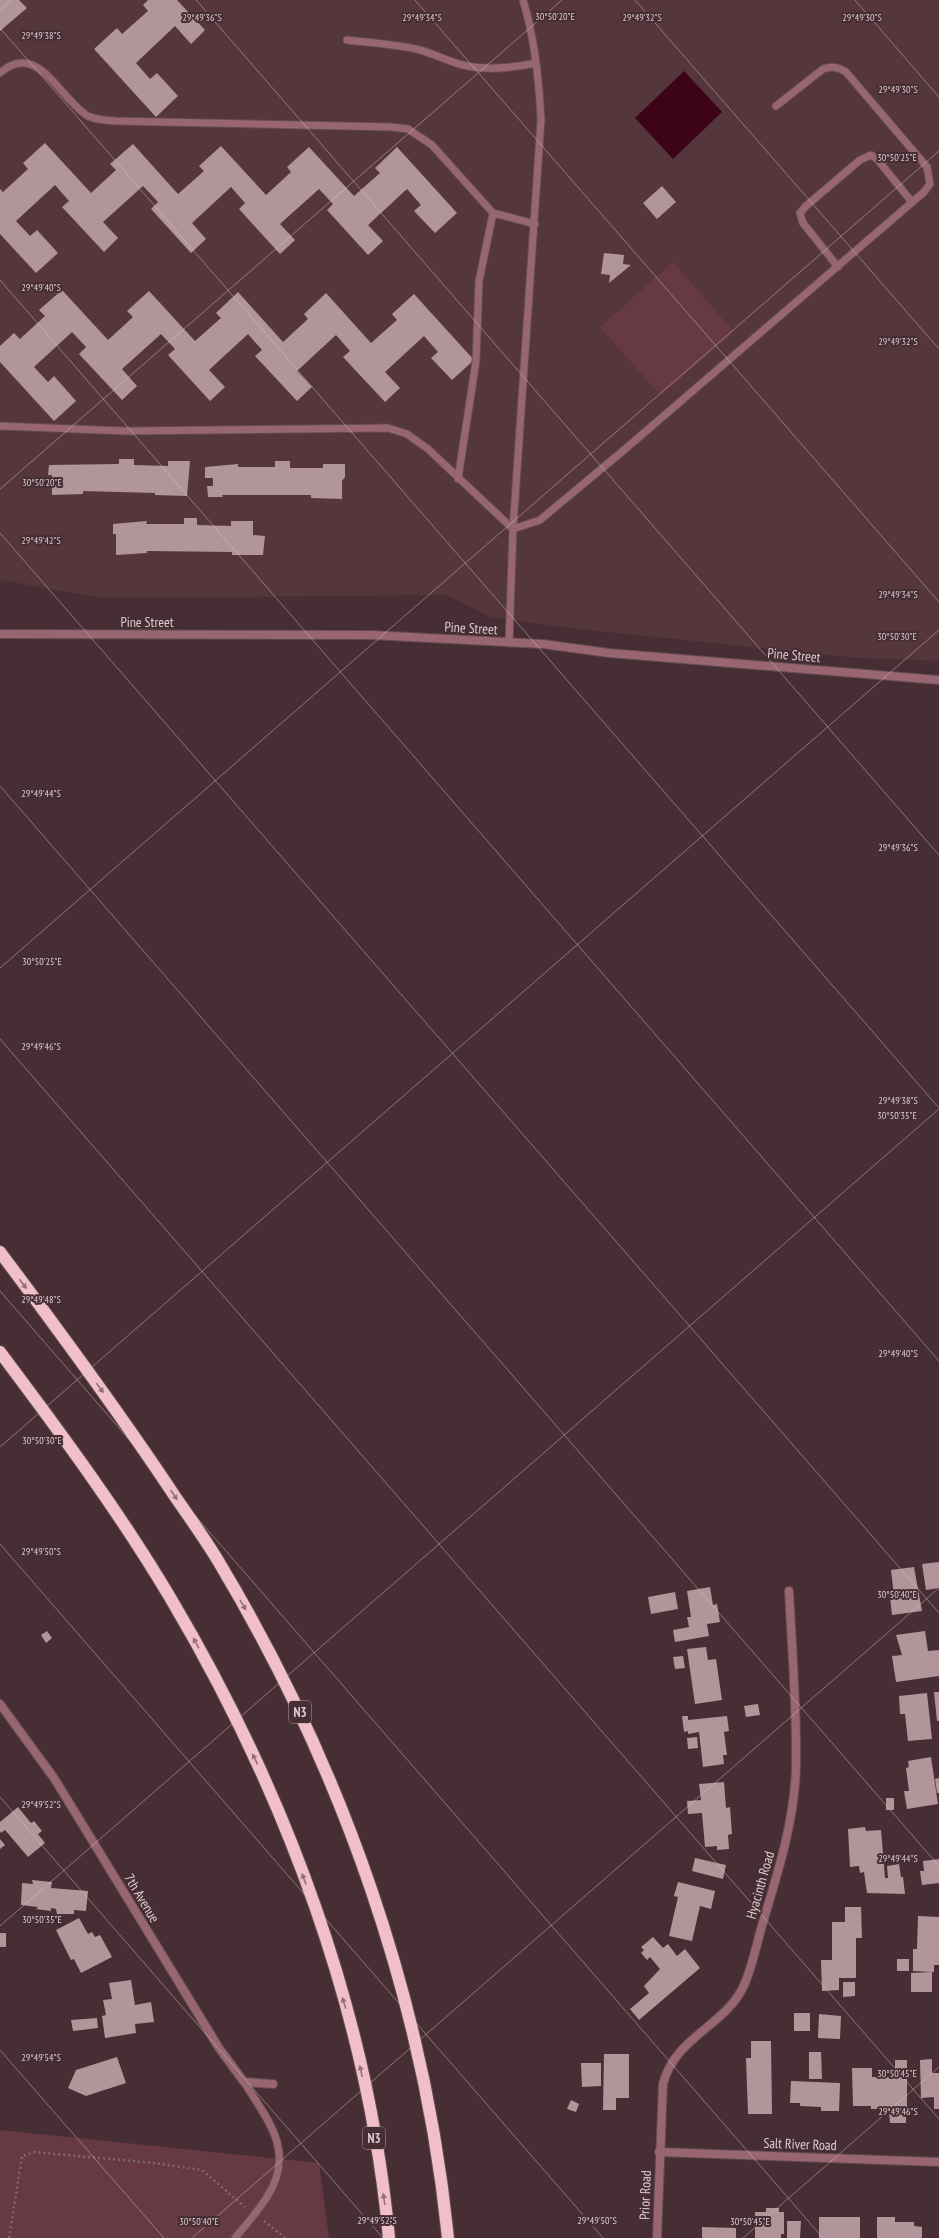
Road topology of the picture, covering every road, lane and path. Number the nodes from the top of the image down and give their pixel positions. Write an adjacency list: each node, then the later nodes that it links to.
1 (523, 0): 3 (lane)
2 (347, 40): 3 (lane)
3 (536, 64): 8 (lane)
4 (0, 73): 7 (lane)
5 (776, 106): 6 (lane)
6 (912, 202): 9 (lane); 9 (lane)
7 (493, 213): 8 (lane); 11 (lane)
8 (535, 224): 12 (lane)
9 (838, 267): 12 (lane)
10 (0, 426): 11 (lane)
11 (458, 479): 12 (lane)
12 (514, 529): 14 (lane)
13 (0, 634): 14 (street, Pine Street)
14 (509, 643): 15 (street, Pine Street)
15 (939, 680)
16 (0, 1252): 29 (highway, N3, one-way to 29)
17 (0, 1352): 28 (highway, N3, one-way to 17)
18 (789, 1592): 22 (street, Hyacinth Road)
19 (0, 1704): 20 (street, 7th Avenue)
20 (244, 2082): 21 (street); 24 (lane)
21 (273, 2084)
22 (659, 2152): 23 (street, Salt River Road); 30 (street, Prior Road)
23 (939, 2162)
24 (254, 2213): 25 (path); 26 (lane); 27 (path)
25 (9, 2238)
26 (235, 2238)
27 (285, 2238)
28 (389, 2238)
29 (448, 2238)
30 (657, 2238)

